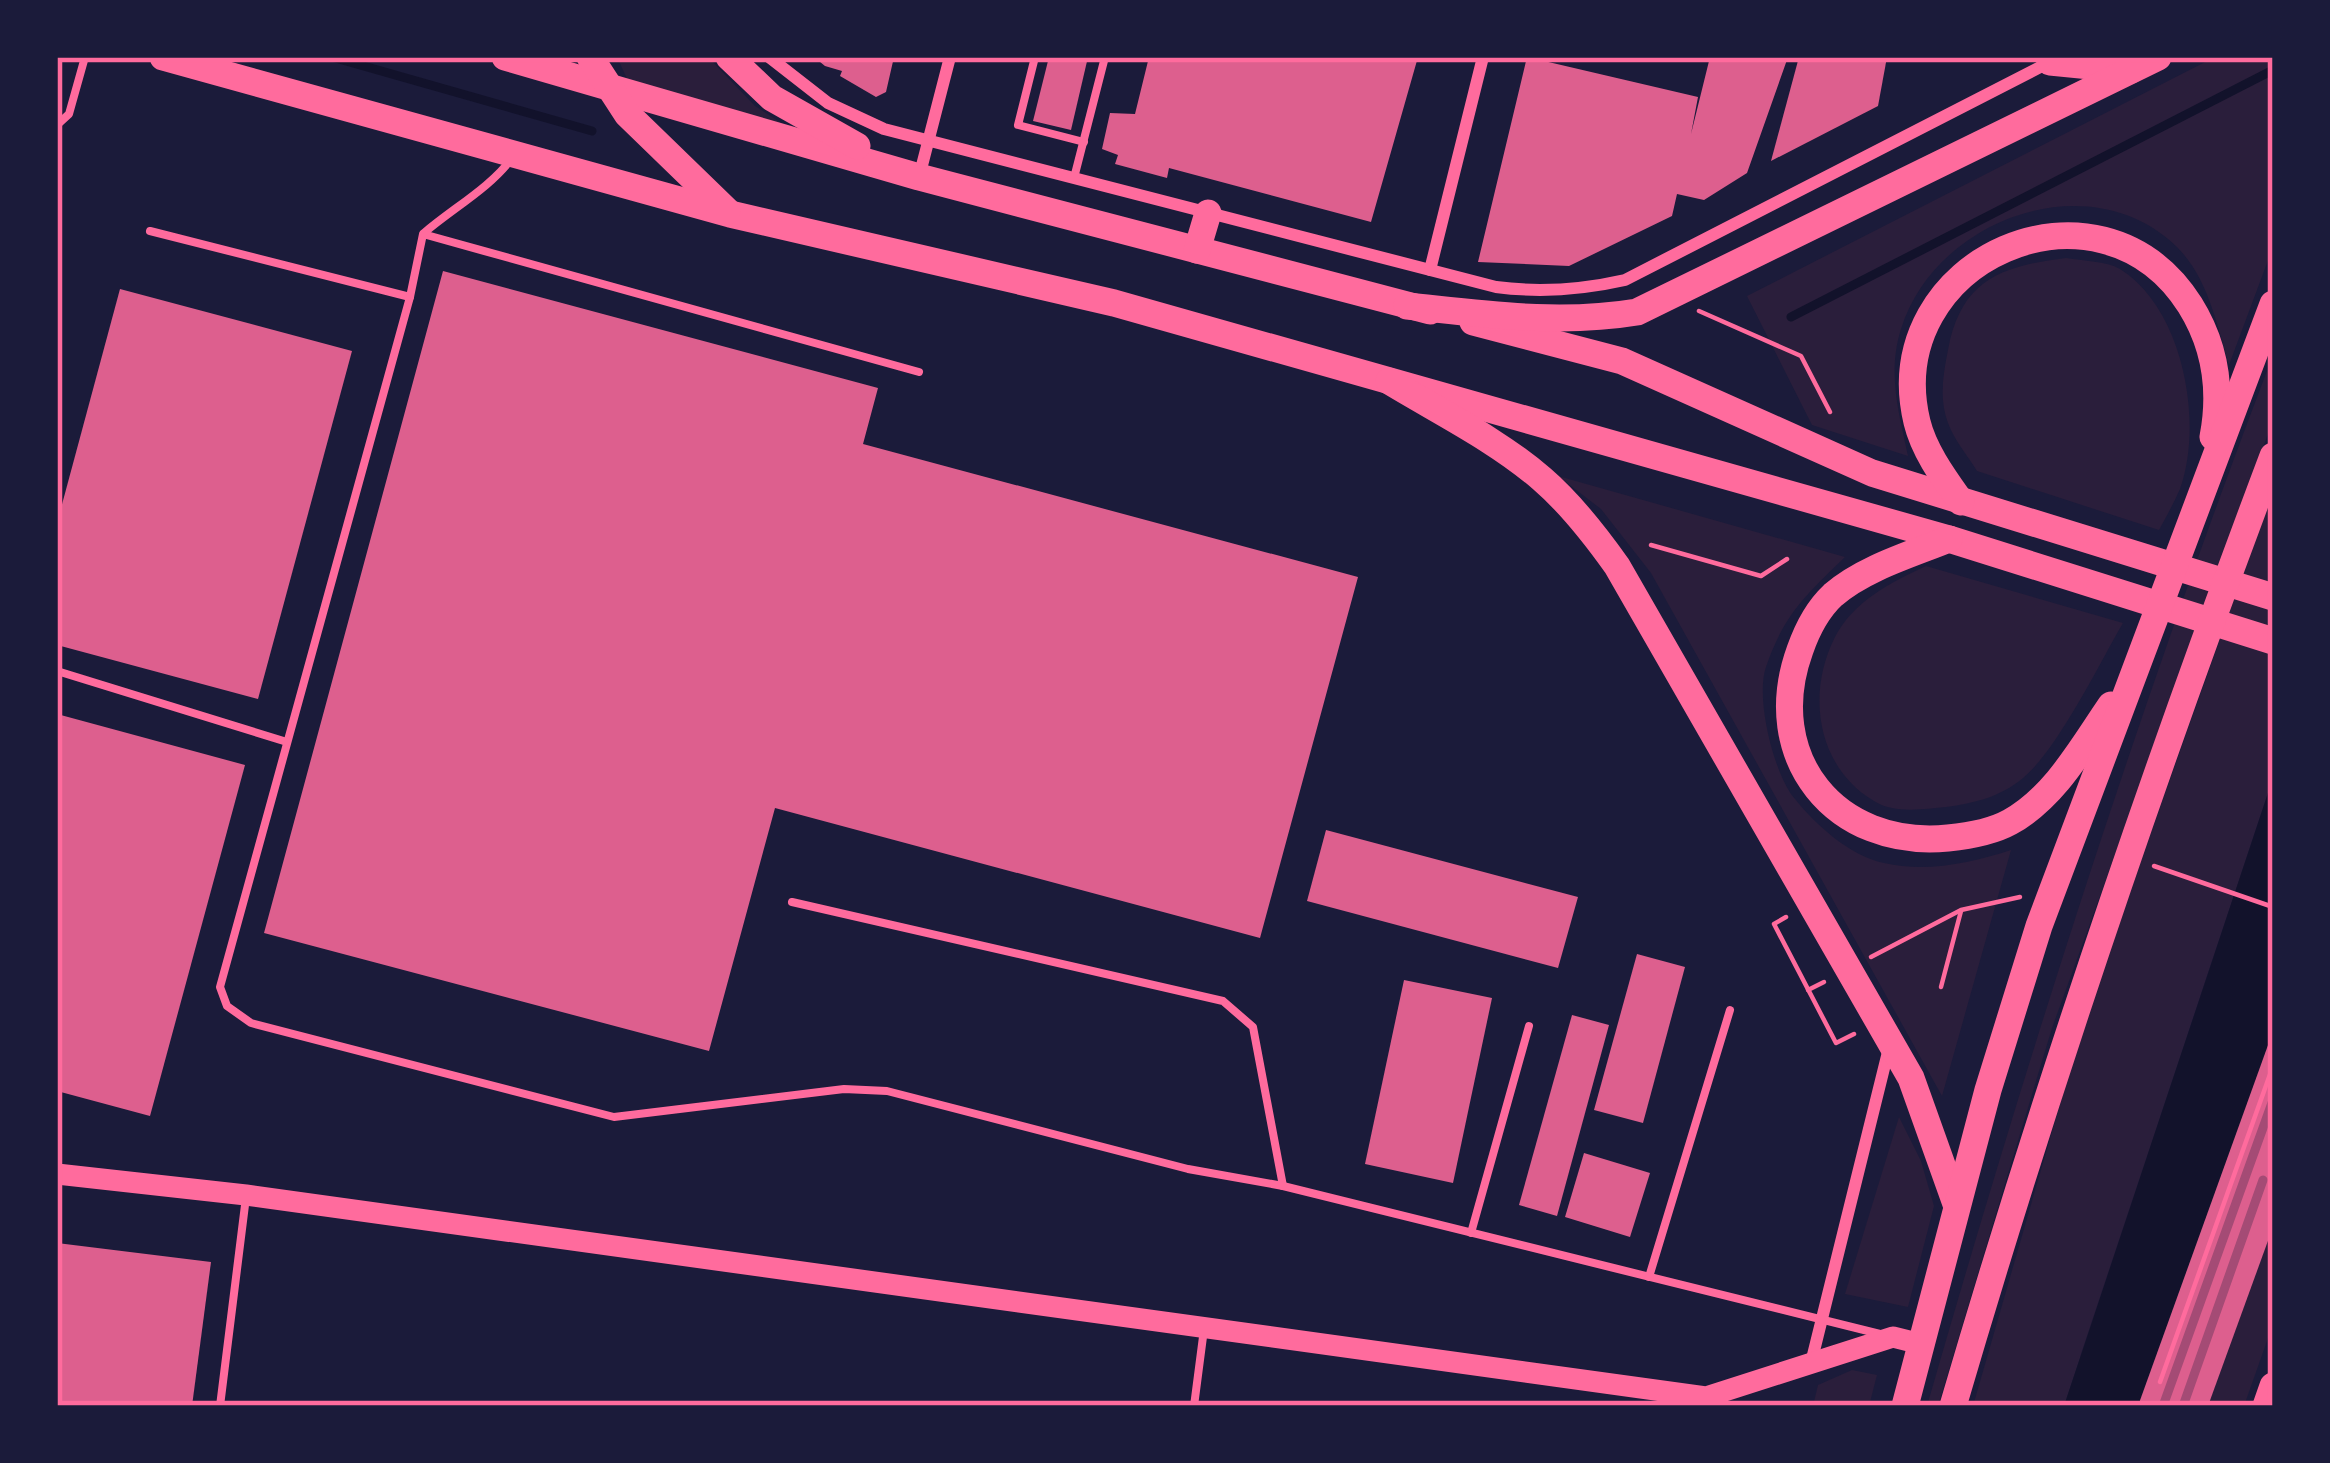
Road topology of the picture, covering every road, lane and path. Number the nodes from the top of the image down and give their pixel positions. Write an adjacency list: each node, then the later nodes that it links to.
1 (85, 57): 15 (lane)
2 (163, 57): 18 (main road)
3 (505, 57): 14 (main road)
4 (590, 57): 14 (main road)
5 (729, 57): 19 (main road)
6 (769, 57): 16 (street)
7 (950, 57): 16 (street)
8 (1035, 57): 17 (lane)
9 (1105, 57): 17 (lane)
10 (1483, 57): 26 (street)
11 (2158, 57): 13 (main road)
12 (2055, 59): 13 (main road); 26 (street)
13 (2132, 70): 29 (main road)
14 (606, 86): 19 (main road); 22 (main road)
15 (57, 125)
16 (929, 140): 19 (street); 20 (street)
17 (1084, 142): 20 (lane)
18 (514, 155): 22 (main road); 24 (lane)
19 (919, 177): 25 (main road)
20 (1074, 178): 21 (street)
21 (1208, 213): 25 (main road); 26 (street)
22 (730, 214): 32 (main road)
23 (150, 231): 27 (lane)
24 (423, 234): 27 (lane); 31 (lane)
25 (1197, 250): 29 (main road)
26 (1430, 271)
27 (410, 297): 44 (lane)
28 (2273, 304): 35 (main road)
29 (1407, 306): 36 (main road)
30 (1696, 310): 33 (path)
31 (919, 372)
32 (1389, 381): 37 (main road); 55 (main road)
33 (1830, 412)
34 (2273, 456): 75 (main road)
35 (2203, 489): 36 (main road); 43 (main road)
36 (1961, 502): 40 (main road)
37 (1949, 539): 41 (main road); 43 (main road)
38 (1651, 544): 39 (path)
39 (1787, 559)
40 (2273, 597)
41 (2273, 641)
42 (57, 671): 44 (lane)
43 (2134, 672): 62 (main road)
44 (287, 742): 60 (lane)
45 (2158, 865): 47 (path)
46 (792, 902): 60 (lane)
47 (2273, 907)
48 (1774, 924): 52 (path)
49 (1865, 960): 51 (path)
50 (1827, 980): 52 (path)
51 (1941, 987)
52 (1808, 990): 56 (path)
53 (1730, 1010): 64 (lane)
54 (1529, 1026): 63 (lane)
55 (1891, 1041): 62 (main road); 65 (street)
56 (1836, 1043)
57 (2273, 1066): 58 (path)
58 (2269, 1078)
59 (57, 1174): 61 (street)
60 (1283, 1186): 63 (lane)
61 (246, 1195): 66 (street); 72 (lane)
62 (1958, 1208): 68 (main road)
63 (1471, 1232): 64 (lane)
64 (1649, 1277): 65 (lane)
65 (1822, 1320): 67 (lane); 69 (street)
66 (1204, 1328): 71 (street); 73 (lane)
67 (1892, 1336): 68 (street); 69 (street)
68 (1921, 1344): 74 (main road)
69 (1811, 1363): 71 (street)
70 (2273, 1386): 76 (main road)
71 (1711, 1402)
72 (220, 1406)
73 (1194, 1406)
74 (1905, 1406)
75 (1954, 1406)
76 (2266, 1406)

